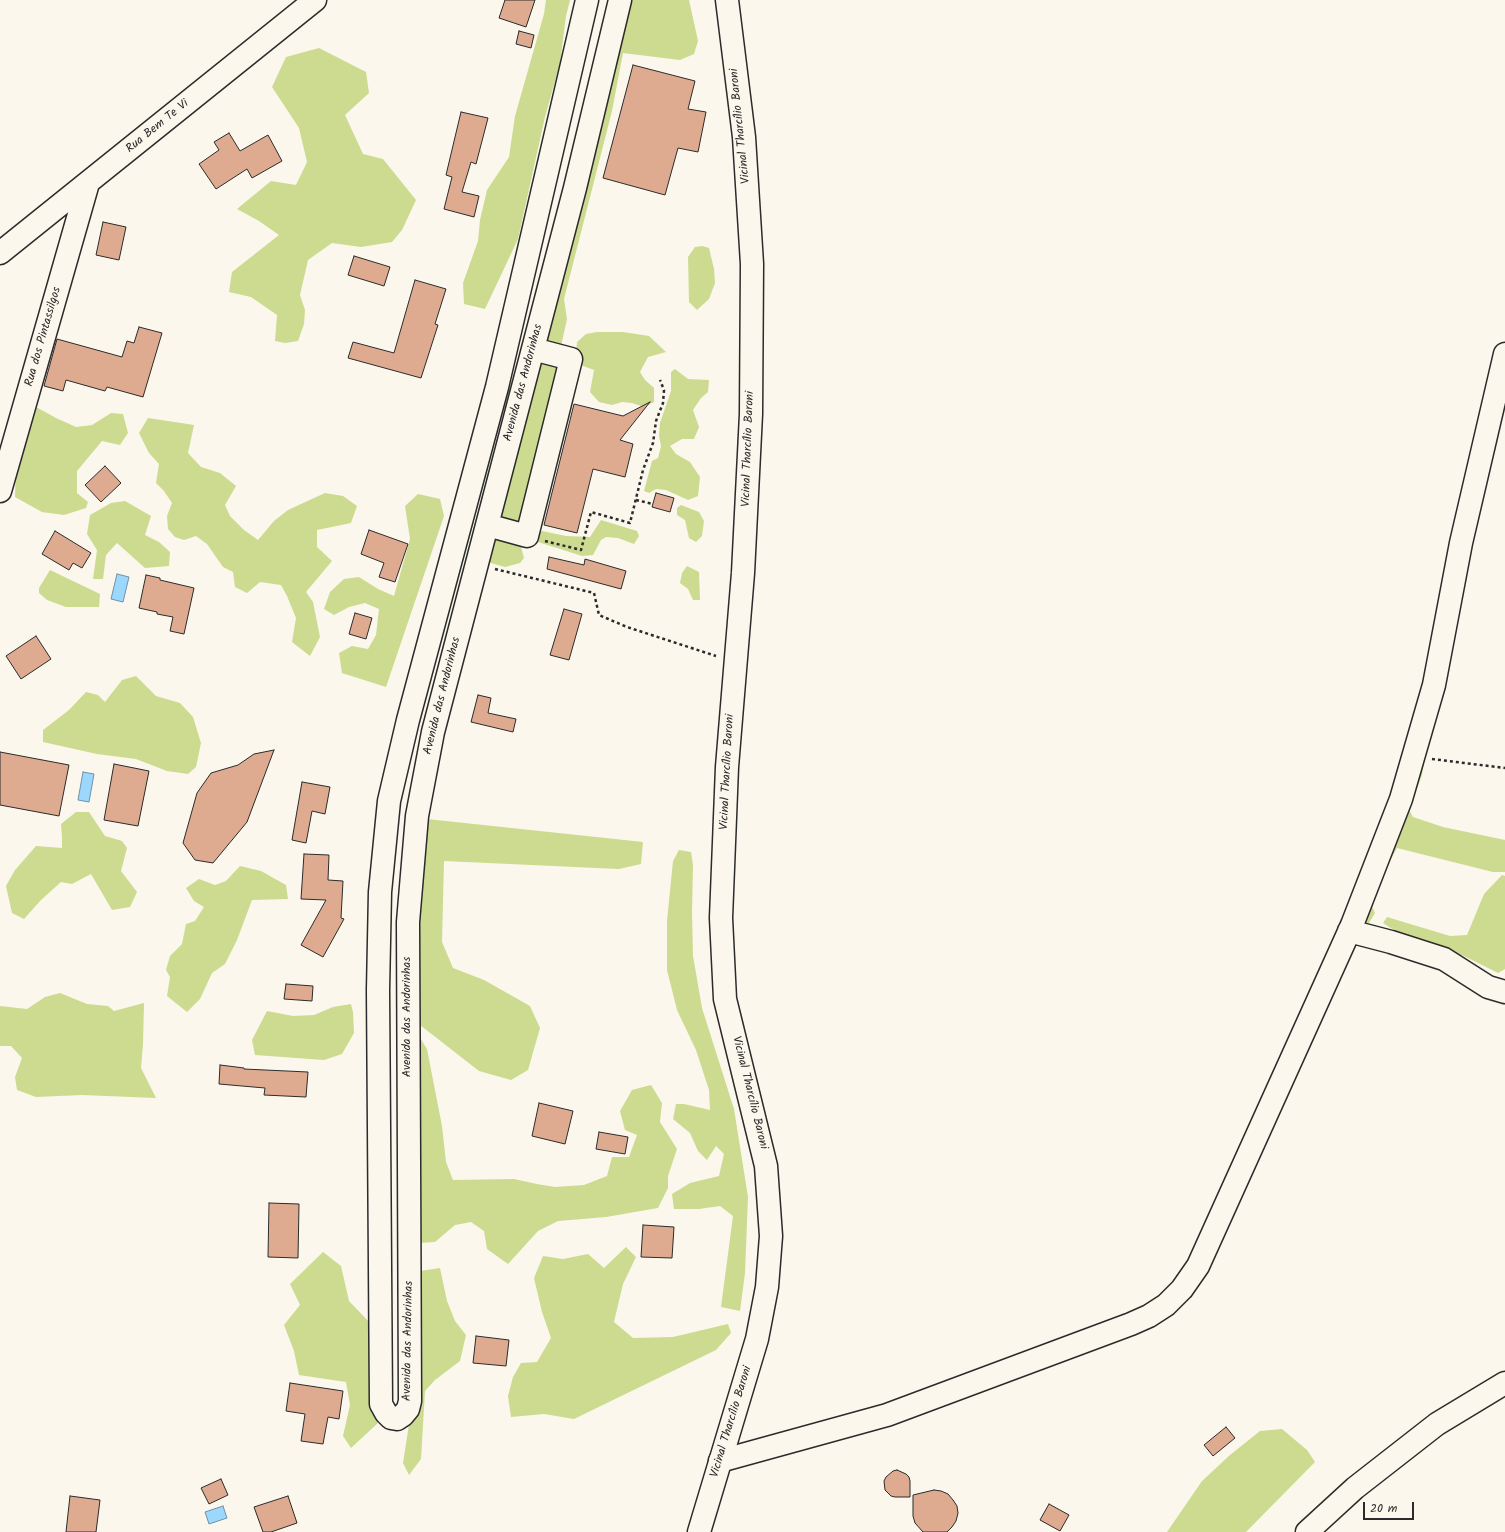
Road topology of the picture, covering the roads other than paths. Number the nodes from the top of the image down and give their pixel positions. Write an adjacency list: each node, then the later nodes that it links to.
1 (315, 0): 5 (street, Rua Bem Te Vi)
2 (587, 0): 11 (street, Avenida das Andorinhas)
3 (620, 0): 7 (street, Avenida das Andorinhas)
4 (727, 0): 15 (street, Vicinal Tharcílio Baroni)
5 (88, 183): 6 (street, Rua Bem Te Vi); 10 (street, Rua dos Pintassilgos)
6 (0, 253)
7 (533, 349): 11 (street, Avenida das Andorinhas); 11 (street)
8 (1505, 354): 9 (street)
9 (1499, 409): 12 (street)
10 (0, 491)
11 (487, 525)
12 (1349, 931): 13 (street); 15 (street)
13 (1505, 992)
14 (1505, 1383): 17 (street)
15 (720, 1461): 16 (street, Vicinal Tharcílio Baroni)
16 (699, 1532)
17 (1307, 1532)

